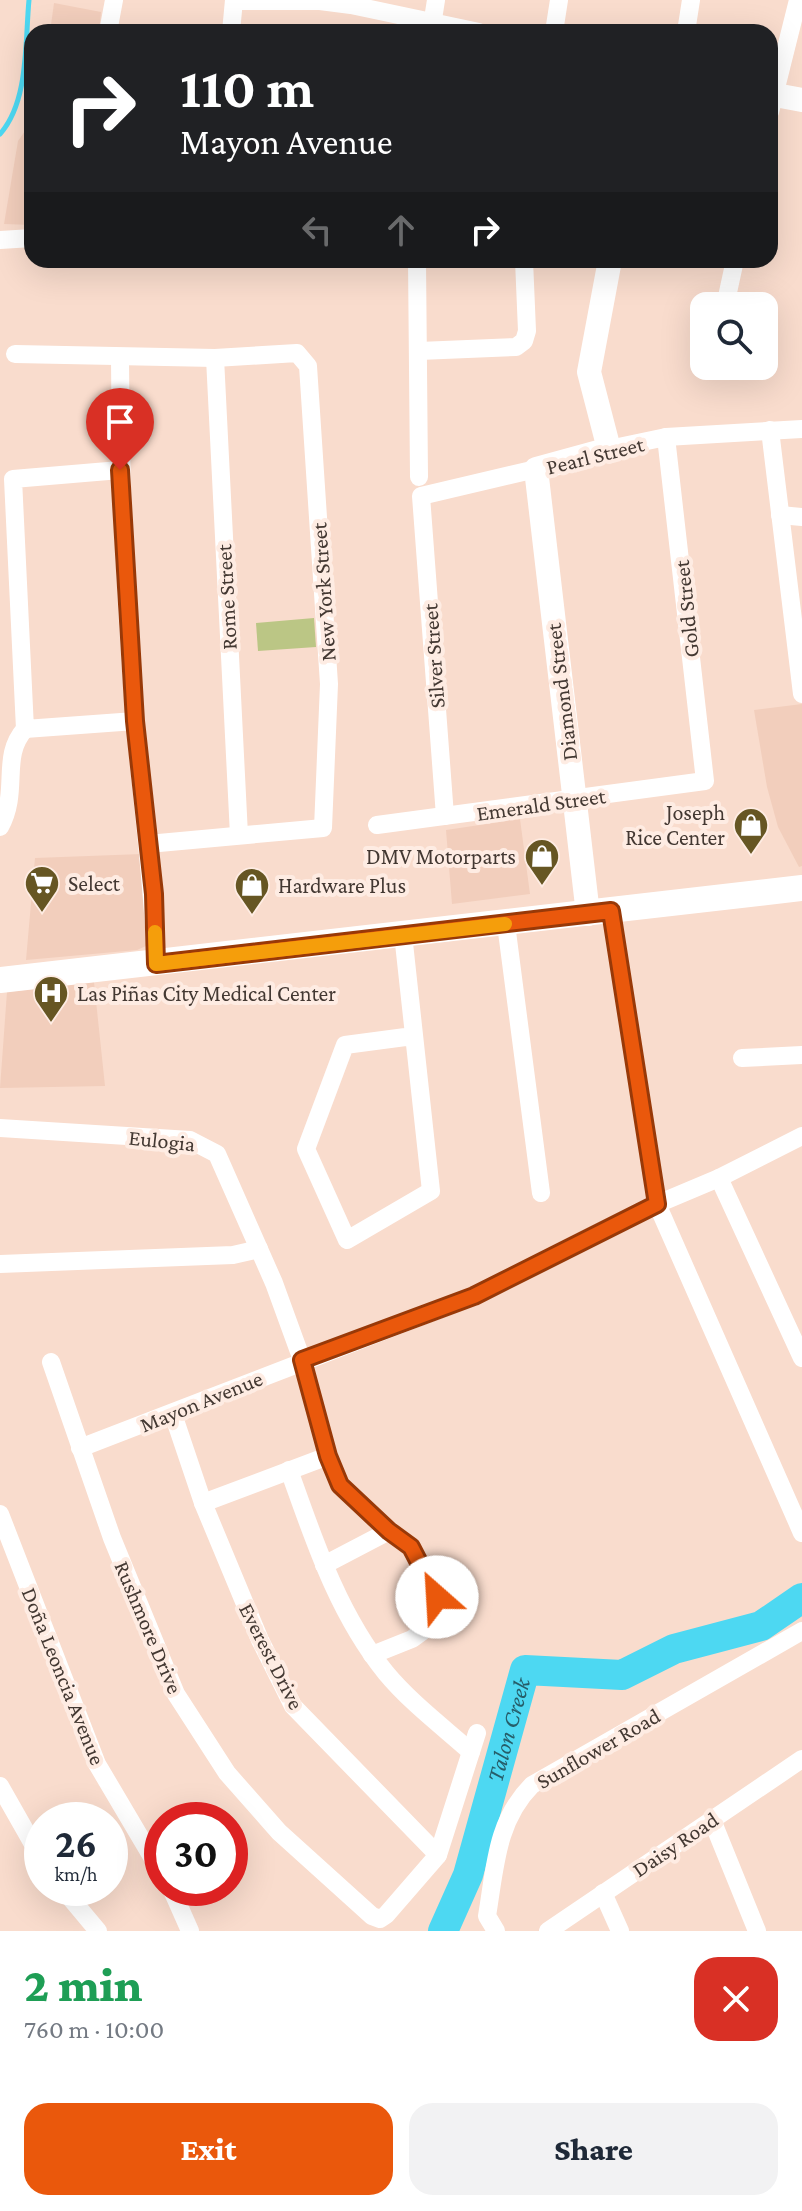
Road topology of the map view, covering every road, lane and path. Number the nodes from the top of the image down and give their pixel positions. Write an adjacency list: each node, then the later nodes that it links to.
1 (114, 0): 8 (street)
2 (234, 0): 3 (street); 9 (street)
3 (320, 0): 10 (street)
4 (436, 0): 11 (street)
5 (559, 0): 12 (street)
6 (691, 0): 13 (street)
7 (798, 0): 14 (street)
8 (110, 24)
9 (232, 24)
10 (420, 24)
11 (432, 24)
12 (555, 24)
13 (687, 24)
14 (778, 74)
15 (778, 100): 16 (street)
16 (802, 100)
17 (24, 238): 18 (street)
18 (0, 240)
19 (417, 268): 24 (street)
20 (524, 268): 24 (street)
21 (608, 268): 31 (street)
22 (733, 268): 23 (street)
23 (728, 292)
24 (419, 351): 34 (street)
25 (15, 354): 26 (street)
26 (120, 358): 27 (street); 33 (street)
27 (215, 358): 47 (street, Rome Street); 47 (street, New York Street)
28 (802, 429): 29 (street, Pearl Street)
29 (770, 430): 30 (street, Pearl Street); 36 (street)
30 (666, 437): 31 (street, Pearl Street); 42 (street, Gold Street)
31 (609, 449): 32 (street, Pearl Street)
32 (536, 469): 35 (street, Pearl Street); 43 (street, Diamond Street)
33 (120, 470): 40 (street); 41 (street)
34 (419, 477)
35 (421, 496): 44 (street, Silver Street)
36 (780, 515): 37 (street); 38 (street)
37 (802, 517)
38 (799, 640): 39 (street)
39 (802, 694)
40 (135, 721): 41 (street); 48 (street)
41 (25, 729): 46 (street)
42 (705, 781): 43 (street, Emerald Street)
43 (574, 799): 44 (street, Emerald Street); 50 (street, Diamond Street)
44 (445, 816): 45 (street, Emerald Street)
45 (377, 825)
46 (0, 827)
47 (239, 835): 48 (street)
48 (148, 844): 53 (street)
49 (802, 888): 50 (main road)
50 (600, 912): 51 (main road); 62 (street)
51 (506, 924): 52 (main road); 61 (street)
52 (403, 934): 53 (main road); 55 (street)
53 (156, 964): 54 (main road)
54 (0, 980)
55 (413, 1036): 55 (street)
56 (802, 1055): 57 (street)
57 (742, 1058)
58 (0, 1128): 63 (street, Eulogia)
59 (802, 1136): 60 (street, Mayon Avenue)
60 (719, 1178): 62 (street, Mayon Avenue); 65 (street)
61 (541, 1193)
62 (657, 1204): 66 (street, Mayon Avenue); 75 (street)
63 (259, 1249): 64 (street); 66 (street, Eulogia)
64 (0, 1264)
65 (802, 1358)
66 (302, 1360): 68 (street, Mayon Avenue); 70 (street, Eulogia)
67 (51, 1362): 69 (street, Rushmore Drive)
68 (173, 1414): 69 (street, Mayon Avenue); 72 (street, Everest Drive)
69 (80, 1448): 86 (street, Rushmore Drive)
70 (328, 1456): 71 (street); 74 (street, Eulogia)
71 (289, 1470): 72 (street); 76 (street)
72 (203, 1503): 86 (street, Everest Drive)
73 (0, 1514): 85 (street, Doña Leoncia Avenue)
74 (389, 1531): 76 (street); 78 (street, Eulogia)
75 (802, 1533)
76 (324, 1565): 78 (street)
77 (802, 1631): 92 (street, Sunflower Road)
78 (372, 1655): 80 (street)
79 (477, 1733): 80 (street)
80 (471, 1752): 86 (street)
81 (802, 1759): 83 (street, Daisy Road)
82 (0, 1786): 84 (street)
83 (712, 1820): 87 (street, Daisy Road); 95 (street)
84 (24, 1828)
85 (144, 1844)
86 (438, 1855)
87 (603, 1893): 93 (street, Daisy Road); 94 (street)
88 (77, 1906): 90 (street)
89 (179, 1906): 91 (street)
90 (98, 1931)
91 (190, 1931)
92 (496, 1931)
93 (548, 1931)
94 (620, 1931)
95 (757, 1931)

